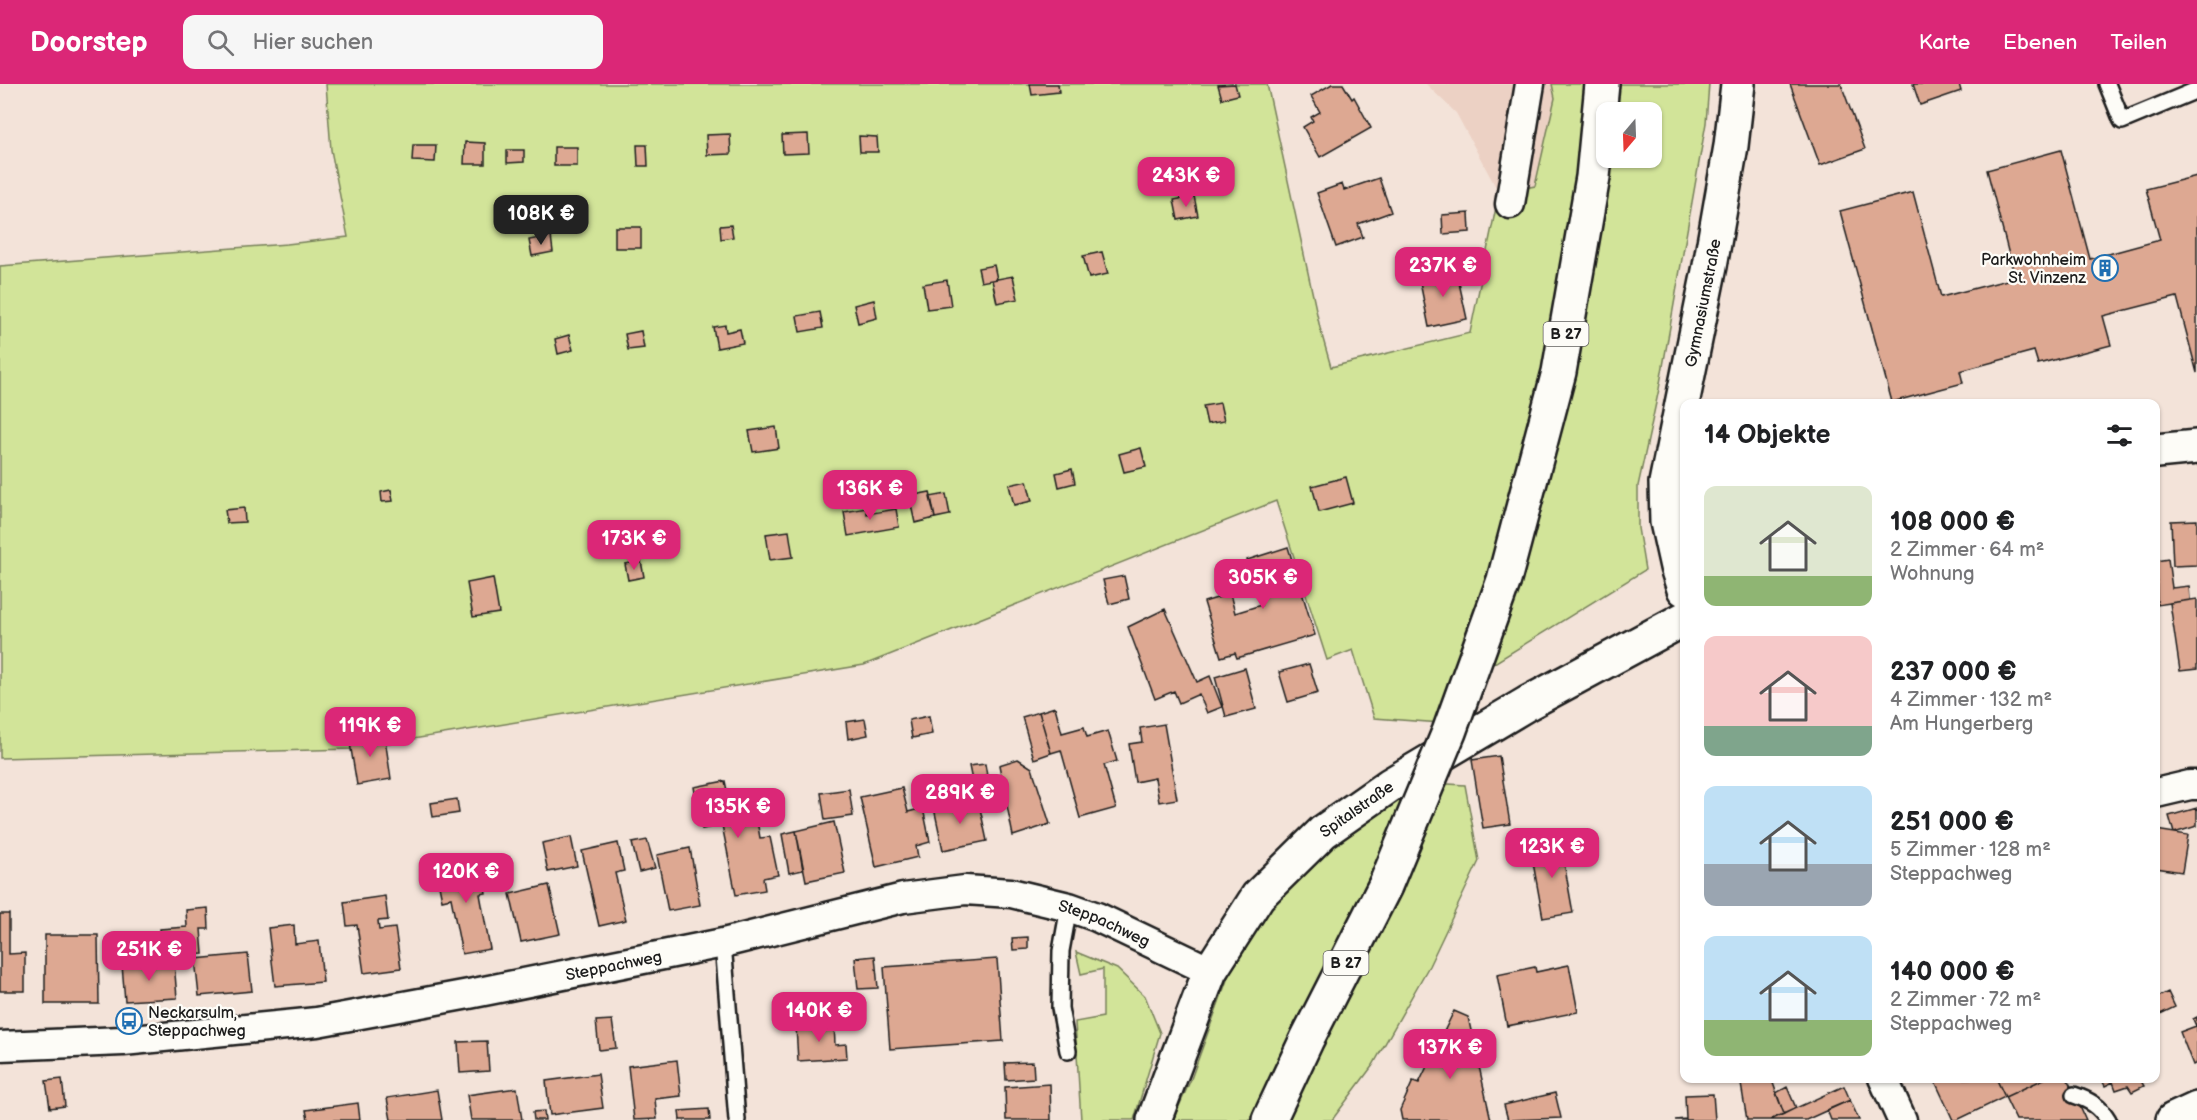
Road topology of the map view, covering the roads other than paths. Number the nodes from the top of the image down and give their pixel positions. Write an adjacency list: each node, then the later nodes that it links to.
1 (1530, 84): 6 (street)
2 (1602, 84): 18 (main road, B 27, bridge)
3 (1738, 84): 7 (main road, Gymnasiumstraße)
4 (2107, 84): 5 (lane)
5 (2197, 90)
6 (1510, 204)
7 (1683, 399)
8 (1680, 412): 11 (main road, Gymnasiumstraße)
9 (2197, 447): 10 (main road)
10 (2160, 451)
11 (1680, 576)
12 (1680, 621): 17 (main road, Spitalstraße)
13 (2197, 785): 14 (street)
14 (2160, 792)
15 (1068, 907): 16 (street, Steppachweg); 17 (street, Steppachweg); 20 (lane)
16 (723, 943): 19 (street, Steppachweg); 24 (lane)
17 (1210, 970): 25 (main road, Spitalstraße)
18 (1307, 1039): 26 (main road, B 27); 27 (main road, B 27)
19 (0, 1046)
20 (1068, 1052)
21 (1885, 1083): 28 (street)
22 (2074, 1095): 29 (lane)
23 (2197, 1109): 30 (main road)
24 (737, 1120)
25 (1154, 1120)
26 (1250, 1120)
27 (1269, 1120)
28 (1902, 1120)
29 (2108, 1120)
30 (2173, 1120)

